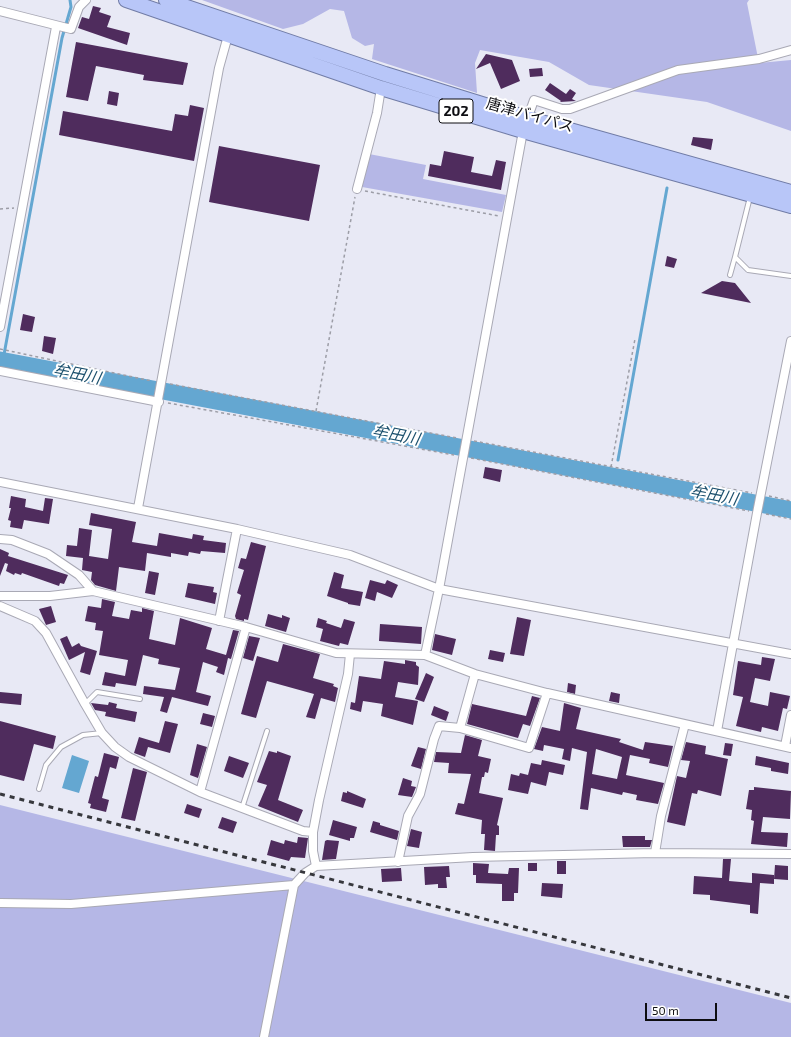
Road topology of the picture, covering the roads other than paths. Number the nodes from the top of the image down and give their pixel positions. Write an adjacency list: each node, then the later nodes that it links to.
1 (86, 0): 5 (street)
2 (126, 0): 6 (highway, 唐津バイパス / 202)
3 (166, 0): 6 (highway, 唐津バイパス / 202)
4 (0, 11): 5 (street)
5 (62, 28): 17 (street)
6 (229, 30): 8 (highway, 唐津バイパス / 202); 9 (highway, 唐津バイパス / 202); 20 (street)
7 (791, 50): 9 (street)
8 (381, 88): 9 (highway, 唐津バイパス / 202); 10 (street)
9 (525, 125): 11 (highway, 唐津バイパス / 202); 12 (highway, 唐津バイパス / 202); 25 (street)
10 (357, 189)
11 (791, 192)
12 (751, 195): 13 (highway, 唐津バイパス / 202); 14 (lane)
13 (791, 206)
14 (735, 257): 15 (lane); 16 (lane)
15 (730, 275)
16 (791, 276)
17 (0, 327)
18 (791, 341): 31 (street)
19 (0, 370): 20 (street)
20 (159, 400): 22 (street)
21 (0, 482): 22 (street)
22 (138, 508): 23 (street)
23 (236, 529): 25 (street); 29 (street)
24 (0, 539): 26 (street)
25 (439, 588): 31 (street); 34 (street)
26 (93, 591): 27 (street); 29 (street)
27 (0, 596)
28 (0, 606): 38 (street)
29 (219, 621): 30 (street)
30 (246, 627): 32 (street); 47 (street)
31 (734, 644): 33 (street); 43 (street)
32 (350, 654): 34 (street); 49 (street)
33 (791, 654)
34 (425, 655): 35 (street)
35 (475, 674): 36 (street); 41 (street)
36 (546, 693): 40 (street); 41 (street)
37 (140, 699): 38 (lane)
38 (85, 704): 44 (street)
39 (791, 715): 45 (street)
40 (685, 724): 43 (street); 50 (street)
41 (460, 728): 52 (street)
42 (267, 731): 48 (lane)
43 (717, 731): 45 (street)
44 (102, 733): 46 (lane); 47 (street)
45 (788, 747)
46 (39, 789)
47 (200, 792): 48 (street)
48 (242, 808): 49 (street)
49 (313, 832): 53 (street)
50 (655, 853): 51 (street); 52 (street)
51 (791, 854)
52 (398, 862): 53 (street)
53 (316, 866): 54 (street)
54 (294, 885): 55 (street); 56 (street)
55 (0, 903)
56 (264, 1037)

